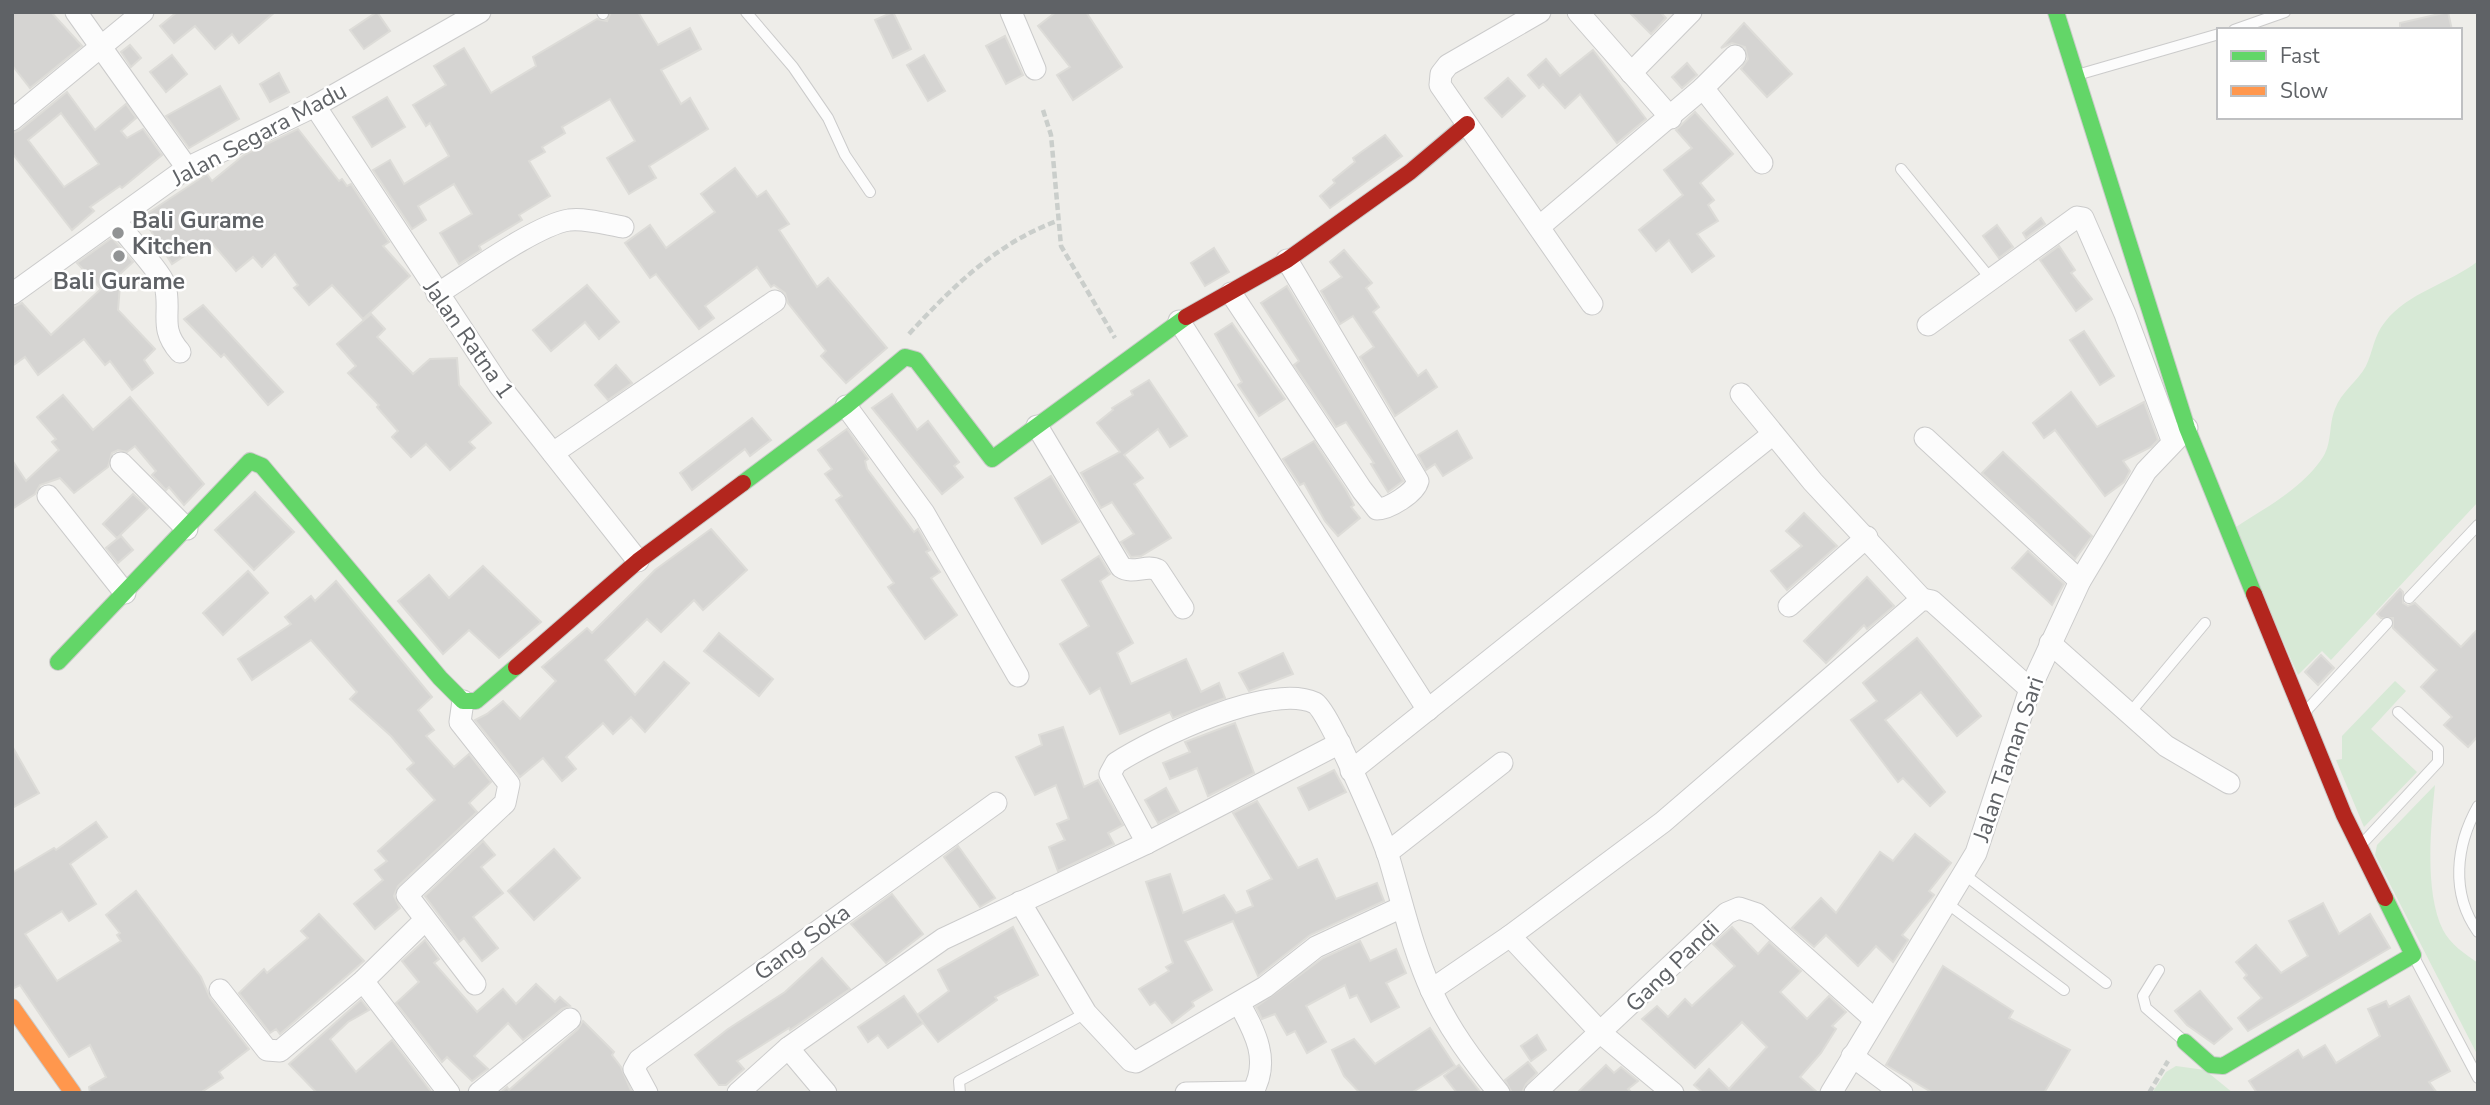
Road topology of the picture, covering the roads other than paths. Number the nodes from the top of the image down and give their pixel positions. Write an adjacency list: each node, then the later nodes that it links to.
1 (76, 12): 14 (street)
2 (143, 12): 14 (street)
3 (480, 12): 11 (street, Jalan Segara Madu)
4 (746, 12): 27 (lane)
5 (1011, 12): 16 (street)
6 (1540, 12): 23 (street)
7 (1578, 12): 17 (street)
8 (1691, 12): 17 (street)
9 (2056, 12): 18 (street)
10 (2285, 12): 12 (lane)
11 (451, 19): 20 (street, Jalan Segara Madu)
12 (2240, 28)
13 (2217, 35): 18 (lane)
14 (101, 44): 22 (street); 25 (street)
15 (1735, 55): 19 (street)
16 (1035, 69)
17 (1632, 73): 21 (street)
18 (2074, 75): 45 (street)
19 (1703, 88): 21 (street); 24 (street)
20 (315, 106): 25 (street, Jalan Segara Madu); 35 (street, Jalan Ratna 1)
21 (1671, 118): 30 (street)
22 (12, 120)
23 (1467, 124): 30 (street); 31 (street)
24 (1762, 163)
25 (187, 168): 28 (street, Jalan Segara Madu)
26 (1900, 169): 32 (lane)
27 (870, 192)
28 (115, 220): 34 (street, Jalan Segara Madu); 40 (street)
29 (623, 227): 35 (street)
30 (1539, 228): 37 (street)
31 (1287, 260): 33 (street); 33 (street)
32 (1990, 278): 39 (street); 45 (street)
33 (1231, 293): 38 (street)
34 (12, 294)
35 (438, 294): 47 (street, Jalan Ratna 1)
36 (775, 301): 47 (street)
37 (1592, 304)
38 (1179, 321): 43 (street); 67 (street)
39 (1927, 325)
40 (180, 352)
41 (1741, 394): 44 (street)
42 (846, 406): 43 (street); 53 (street); 64 (street)
43 (1037, 426): 59 (street)
44 (1773, 434): 52 (street); 67 (street)
45 (2180, 434): 54 (street, Jalan Taman Sari); 70 (street)
46 (1925, 438): 54 (street)
47 (553, 453): 53 (street, Jalan Ratna 1)
48 (121, 463): 51 (street)
49 (48, 496): 55 (street)
50 (2478, 525): 56 (lane)
51 (187, 529): 55 (street); 66 (street)
52 (1867, 537): 57 (street); 58 (street)
53 (638, 561): 66 (street)
54 (2080, 581): 62 (street, Jalan Taman Sari)
55 (125, 593): 63 (street)
56 (2409, 598)
57 (1922, 599): 65 (street); 86 (street)
58 (1789, 606)
59 (1183, 608)
60 (2205, 622): 69 (lane)
61 (2387, 623): 70 (lane)
62 (2050, 643): 65 (street, Jalan Taman Sari); 69 (street)
63 (58, 662)
64 (1017, 676)
65 (2030, 689): 80 (street, Jalan Taman Sari)
66 (463, 701): 84 (street)
67 (1428, 710): 73 (street)
68 (2398, 712): 78 (lane)
69 (2129, 714): 74 (street)
70 (2303, 716): 78 (street)
71 (1340, 743): 73 (street); 77 (street); 77 (street)
72 (1502, 763): 79 (street)
73 (1352, 771): 79 (street)
74 (2229, 783)
75 (996, 803): 109 (street, Gang Soka)
76 (2478, 806): 85 (lane)
77 (1147, 843): 81 (street)
78 (2359, 847): 87 (street)
79 (1387, 853): 83 (street)
80 (1965, 875): 82 (street, Jalan Taman Sari); 90 (lane)
81 (1020, 902): 97 (street); 102 (street)
82 (1948, 904): 94 (lane); 99 (street, Jalan Taman Sari)
83 (1402, 907): 93 (street); 95 (street)
84 (424, 921): 89 (street); 91 (street)
85 (2478, 932)
86 (1510, 936): 93 (street); 100 (street)
87 (2413, 955): 101 (street); 104 (lane)
88 (2159, 970): 101 (lane)
89 (363, 981): 92 (street); 107 (street)
90 (2106, 983)
91 (475, 984)
92 (220, 990)
93 (1431, 990): 114 (street)
94 (2064, 990)
95 (1239, 1003): 97 (street); 105 (street)
96 (12, 1008): 106 (street)
97 (1086, 1013): 112 (lane)
98 (570, 1019): 108 (street)
99 (1874, 1019): 100 (street, Gang Pandi); 103 (street, Jalan Taman Sari)
100 (1602, 1034): 115 (street); 116 (street)
101 (2185, 1042)
102 (788, 1048): 110 (street); 111 (street)
103 (1852, 1056): 117 (street, Jalan Taman Sari); 118 (street)
104 (2478, 1078)
105 (1252, 1092): 113 (street)
106 (73, 1093)
107 (449, 1093)
108 (479, 1093)
109 (647, 1093)
110 (738, 1093)
111 (826, 1093)
112 (960, 1093)
113 (1186, 1093)
114 (1499, 1093)
115 (1535, 1093)
116 (1673, 1093)
117 (1831, 1093)
118 (1902, 1093)

